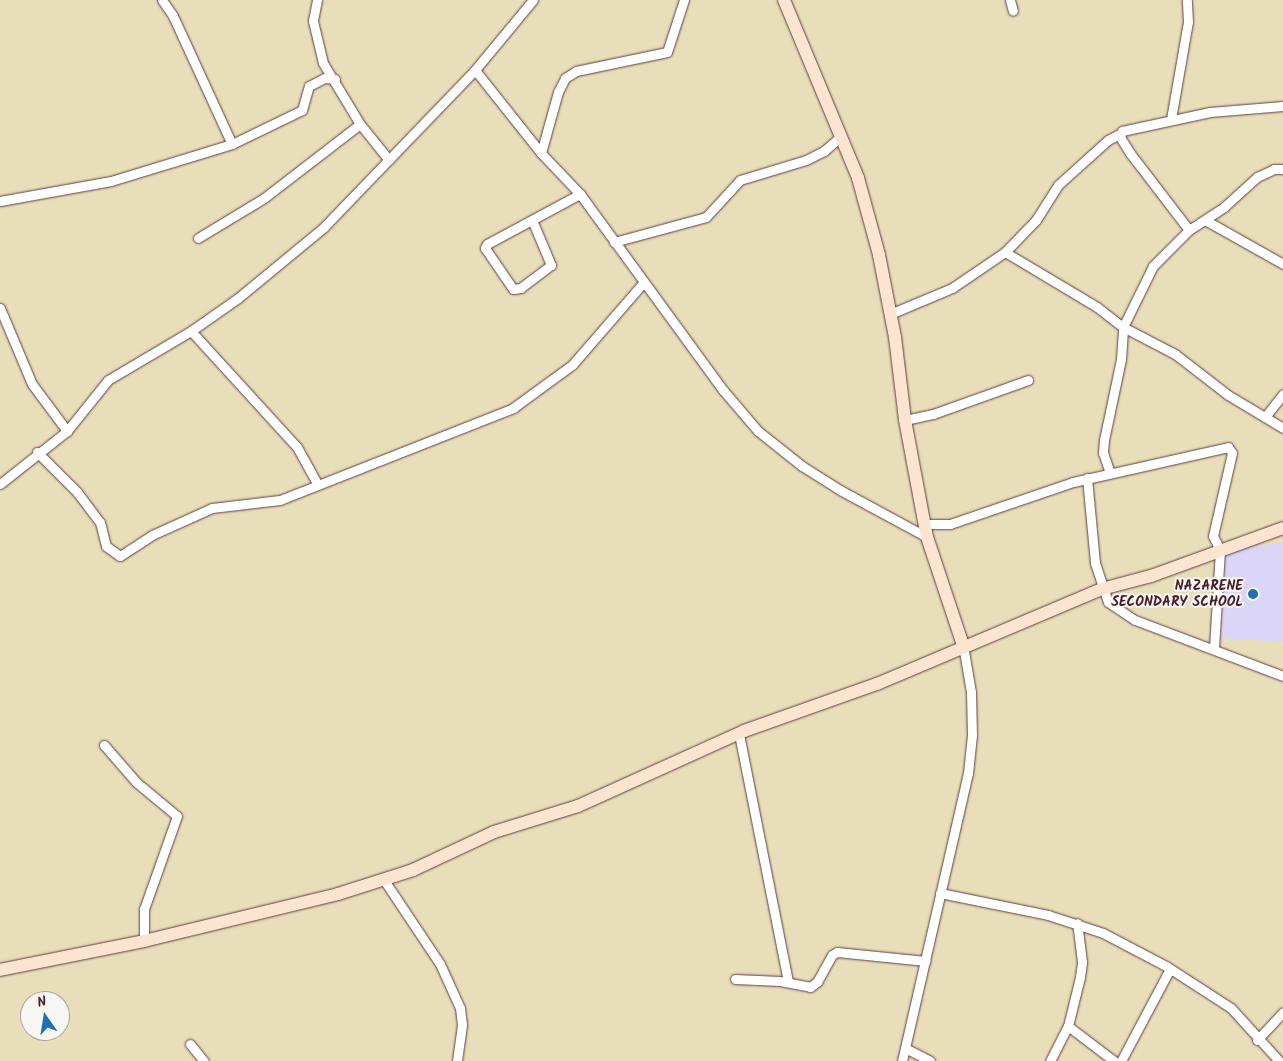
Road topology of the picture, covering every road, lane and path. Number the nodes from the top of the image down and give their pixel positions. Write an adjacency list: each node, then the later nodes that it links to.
1 (163, 0): 16 (street)
2 (317, 0): 10 (street)
3 (533, 0): 9 (street)
4 (684, 0): 17 (street)
5 (784, 0): 15 (street)
6 (1010, 0): 8 (street)
7 (1187, 0): 12 (street)
8 (1013, 11)
9 (475, 70): 17 (street); 18 (street)
10 (335, 79): 13 (street); 16 (street)
11 (1283, 106): 12 (street)
12 (1171, 119): 14 (street)
13 (360, 124): 18 (street); 25 (street)
14 (1121, 133): 24 (street); 27 (street)
15 (840, 137): 26 (street); 31 (street)
16 (232, 144): 21 (street)
17 (541, 153): 20 (street)
18 (389, 160): 33 (street)
19 (1283, 169): 23 (street)
20 (580, 194): 22 (street); 26 (street)
21 (0, 201)
22 (532, 220): 22 (street)
23 (1205, 220): 24 (street); 28 (street)
24 (1189, 230): 32 (street)
25 (198, 238)
26 (614, 242): 29 (street)
27 (1005, 252): 31 (street); 32 (street)
28 (1283, 264)
29 (643, 283): 44 (street); 46 (street)
30 (0, 308): 39 (street)
31 (890, 314): 37 (street)
32 (1123, 327): 36 (street); 41 (street)
33 (191, 331): 39 (street); 44 (street)
34 (1028, 380): 37 (street)
35 (1283, 394): 36 (street)
36 (1265, 417): 38 (street)
37 (904, 420): 46 (street)
38 (1283, 428)
39 (67, 431): 40 (street)
40 (36, 452): 43 (street); 44 (street)
41 (1110, 473): 42 (street); 47 (street)
42 (1087, 478): 46 (street); 48 (street)
43 (0, 484)
44 (318, 485)
45 (1283, 528): 47 (street)
46 (927, 531): 49 (street)
47 (1220, 550): 48 (street); 50 (street)
48 (1102, 589): 49 (street); 50 (street)
49 (963, 645): 52 (street); 55 (street)
50 (1214, 650): 51 (street)
51 (1283, 676)
52 (739, 734): 54 (street); 62 (street)
53 (104, 745): 57 (street)
54 (384, 880): 57 (street); 69 (street)
55 (940, 893): 56 (street); 58 (street)
56 (1077, 923): 59 (street); 64 (street)
57 (144, 941): 60 (street)
58 (926, 961): 62 (street); 67 (street)
59 (1170, 969): 65 (street); 74 (street)
60 (0, 970)
61 (735, 979): 62 (street)
62 (788, 982)
63 (1283, 1012): 65 (street)
64 (1068, 1026): 72 (street); 73 (street)
65 (1257, 1040): 75 (street)
66 (190, 1044): 68 (street)
67 (905, 1048): 70 (street); 71 (street)
68 (204, 1061)
69 (457, 1061)
70 (902, 1061)
71 (930, 1061)
72 (1050, 1061)
73 (1114, 1061)
74 (1121, 1061)
75 (1279, 1061)

